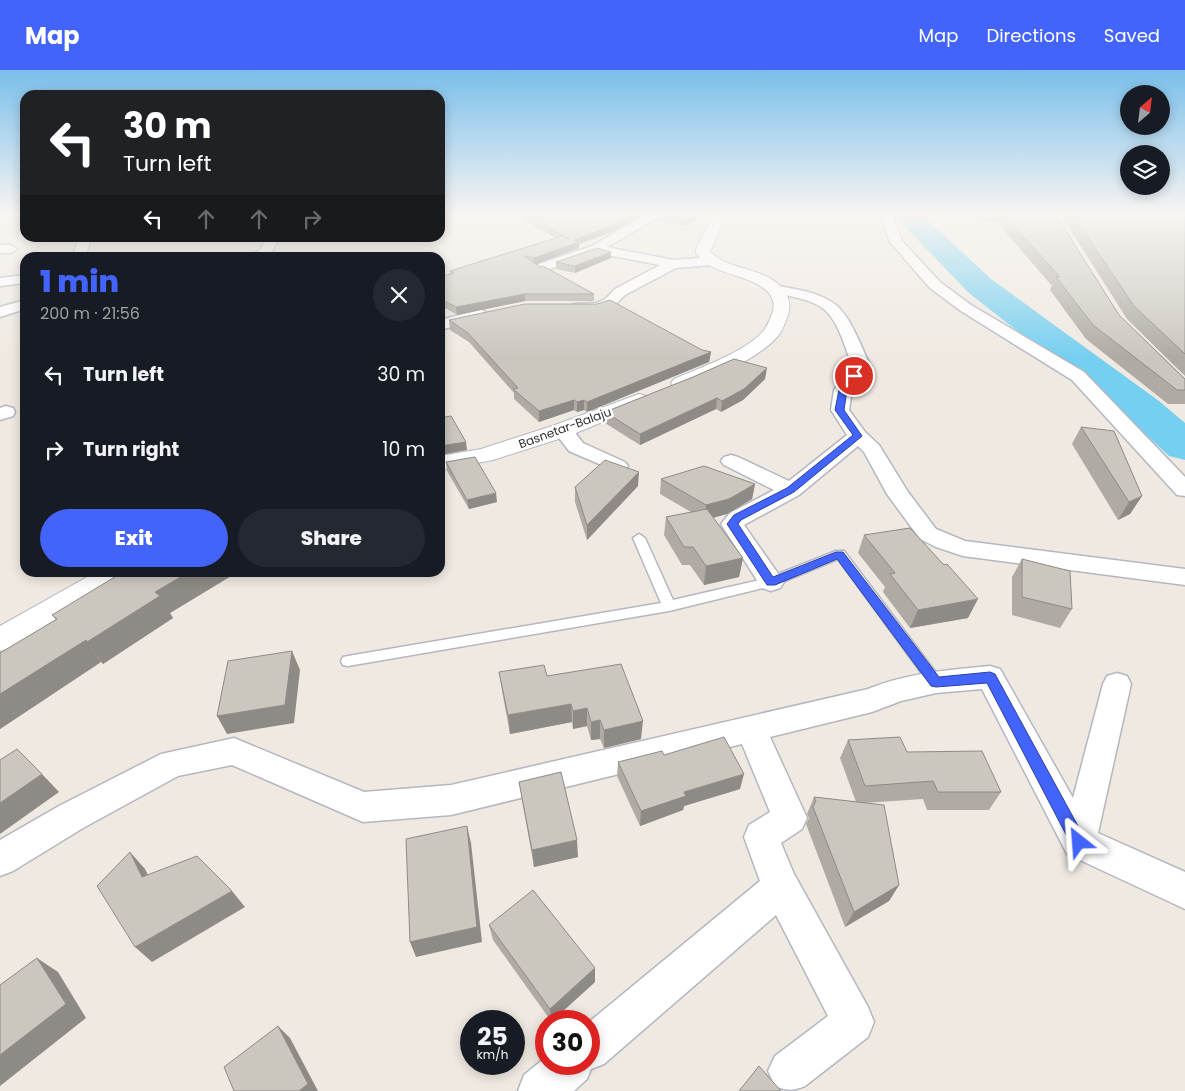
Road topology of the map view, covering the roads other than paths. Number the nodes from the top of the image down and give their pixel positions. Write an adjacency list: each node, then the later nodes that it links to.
1 (557, 263): 7 (street)
2 (666, 263): 6 (street)
3 (698, 263): 6 (street)
4 (716, 263): 10 (street)
5 (915, 263): 22 (street)
6 (673, 264): 12 (street)
7 (542, 268)
8 (20, 280): 9 (street)
9 (0, 282)
10 (774, 289): 16 (street, Basnetar-Balaju); 17 (street)
11 (20, 306): 13 (street)
12 (562, 308)
13 (0, 312)
14 (497, 312): 15 (street)
15 (445, 324)
16 (563, 430): 19 (street, Basnetar-Balaju); 20 (street)
17 (858, 436): 21 (street); 25 (street)
18 (731, 461): 21 (street)
19 (445, 462)
20 (618, 466)
21 (790, 490): 26 (street)
22 (1185, 490)
23 (639, 538): 27 (lane)
24 (109, 577): 28 (street)
25 (1185, 578)
26 (771, 582): 27 (lane); 30 (lane)
27 (669, 606): 29 (lane)
28 (0, 640)
29 (348, 661)
30 (936, 682): 32 (street); 33 (street)
31 (1117, 684): 33 (street)
32 (751, 729): 34 (street); 35 (street)
33 (1079, 842): 36 (street)
34 (0, 860)
35 (781, 887): 37 (street); 38 (street)
36 (1185, 891)
37 (600, 1041)
38 (790, 1071)
39 (559, 1075): 40 (street)
40 (540, 1091)

